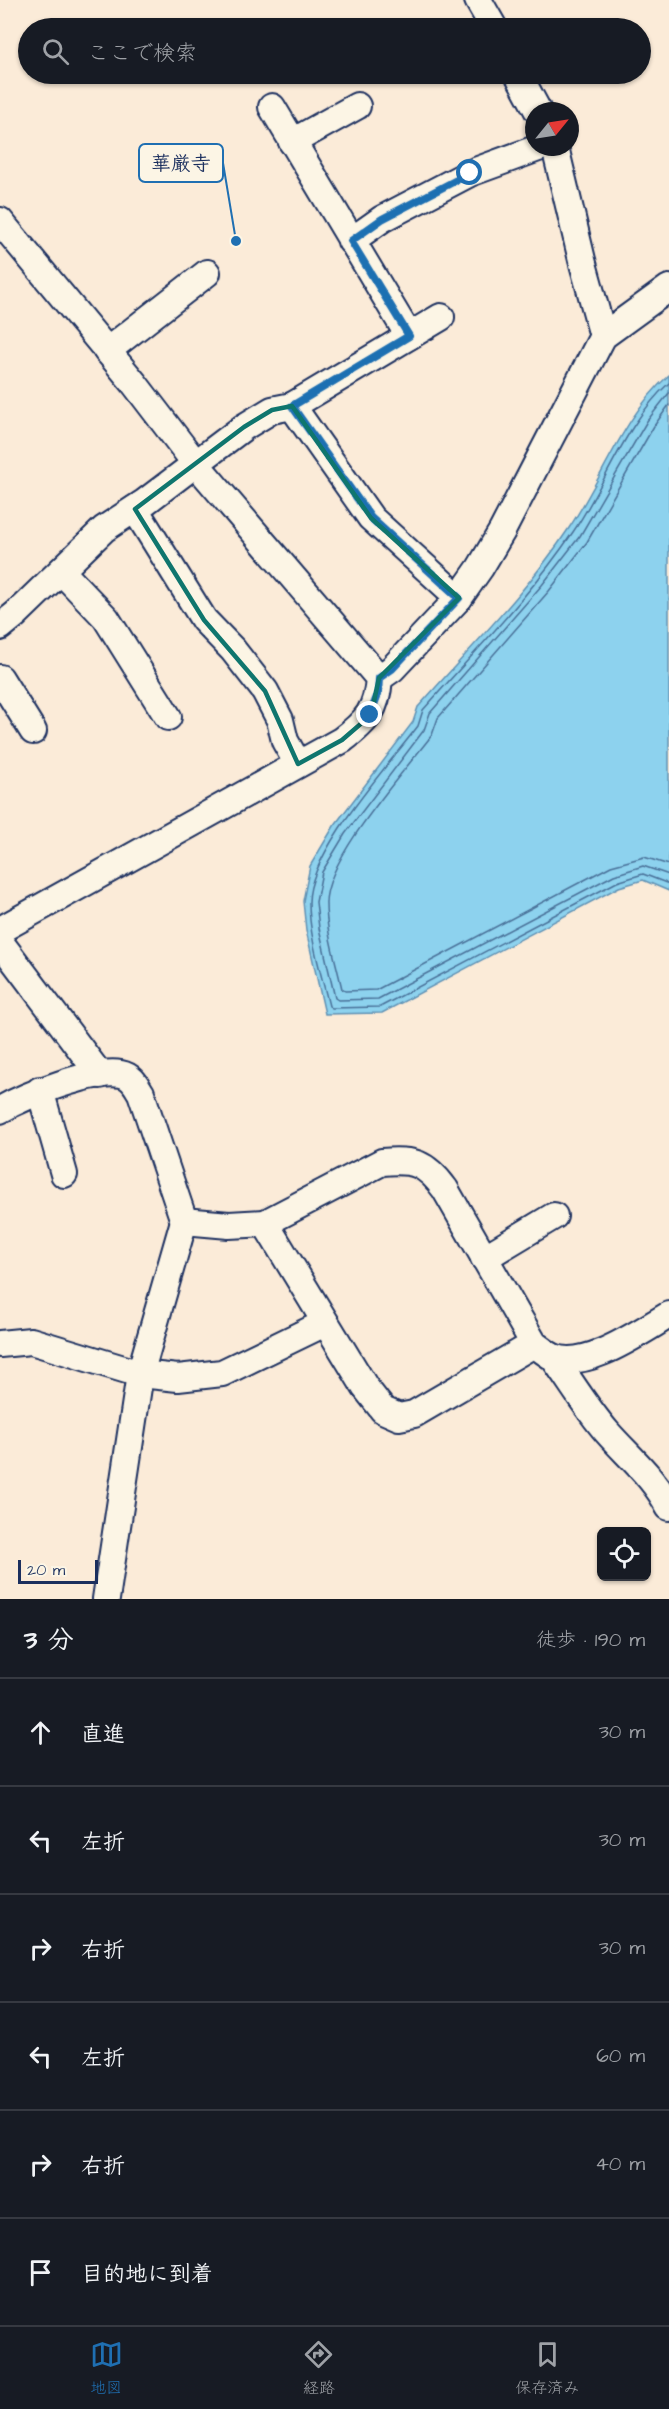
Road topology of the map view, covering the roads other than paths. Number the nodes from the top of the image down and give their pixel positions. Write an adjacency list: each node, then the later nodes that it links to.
1 (478, 0): 2 (street)
2 (488, 18)
3 (523, 84): 4 (street)
4 (533, 102)
5 (357, 106): 7 (street)
6 (272, 107): 7 (street)
7 (292, 142): 11 (street)
8 (525, 153): 11 (street)
9 (557, 156): 16 (street)
10 (0, 221): 17 (street)
11 (351, 241): 15 (street)
12 (207, 273): 17 (street)
13 (669, 288): 16 (street)
14 (441, 317): 15 (street)
15 (409, 336): 18 (street)
16 (603, 336): 22 (street)
17 (107, 351): 19 (street)
18 (292, 406): 19 (street); 22 (street)
19 (196, 464): 20 (street); 25 (street)
20 (135, 508): 21 (street); 28 (street)
21 (61, 571): 23 (street); 26 (street)
22 (459, 598): 25 (street)
23 (0, 626)
24 (0, 678): 27 (street)
25 (379, 678): 28 (street)
26 (168, 717)
27 (33, 731)
28 (298, 764): 29 (street)
29 (0, 930)
30 (0, 942): 31 (street)
31 (100, 1075): 32 (street); 36 (street)
32 (40, 1090): 33 (street); 34 (street)
33 (0, 1110)
34 (64, 1174)
35 (554, 1216): 38 (street)
36 (184, 1221): 37 (street); 43 (street)
37 (265, 1223): 38 (street); 40 (street)
38 (484, 1258): 42 (street)
39 (669, 1315): 42 (street)
40 (325, 1323): 42 (street); 43 (street)
41 (0, 1344): 43 (street)
42 (544, 1350): 44 (street)
43 (140, 1374): 45 (street)
44 (669, 1507)
45 (106, 1599)

